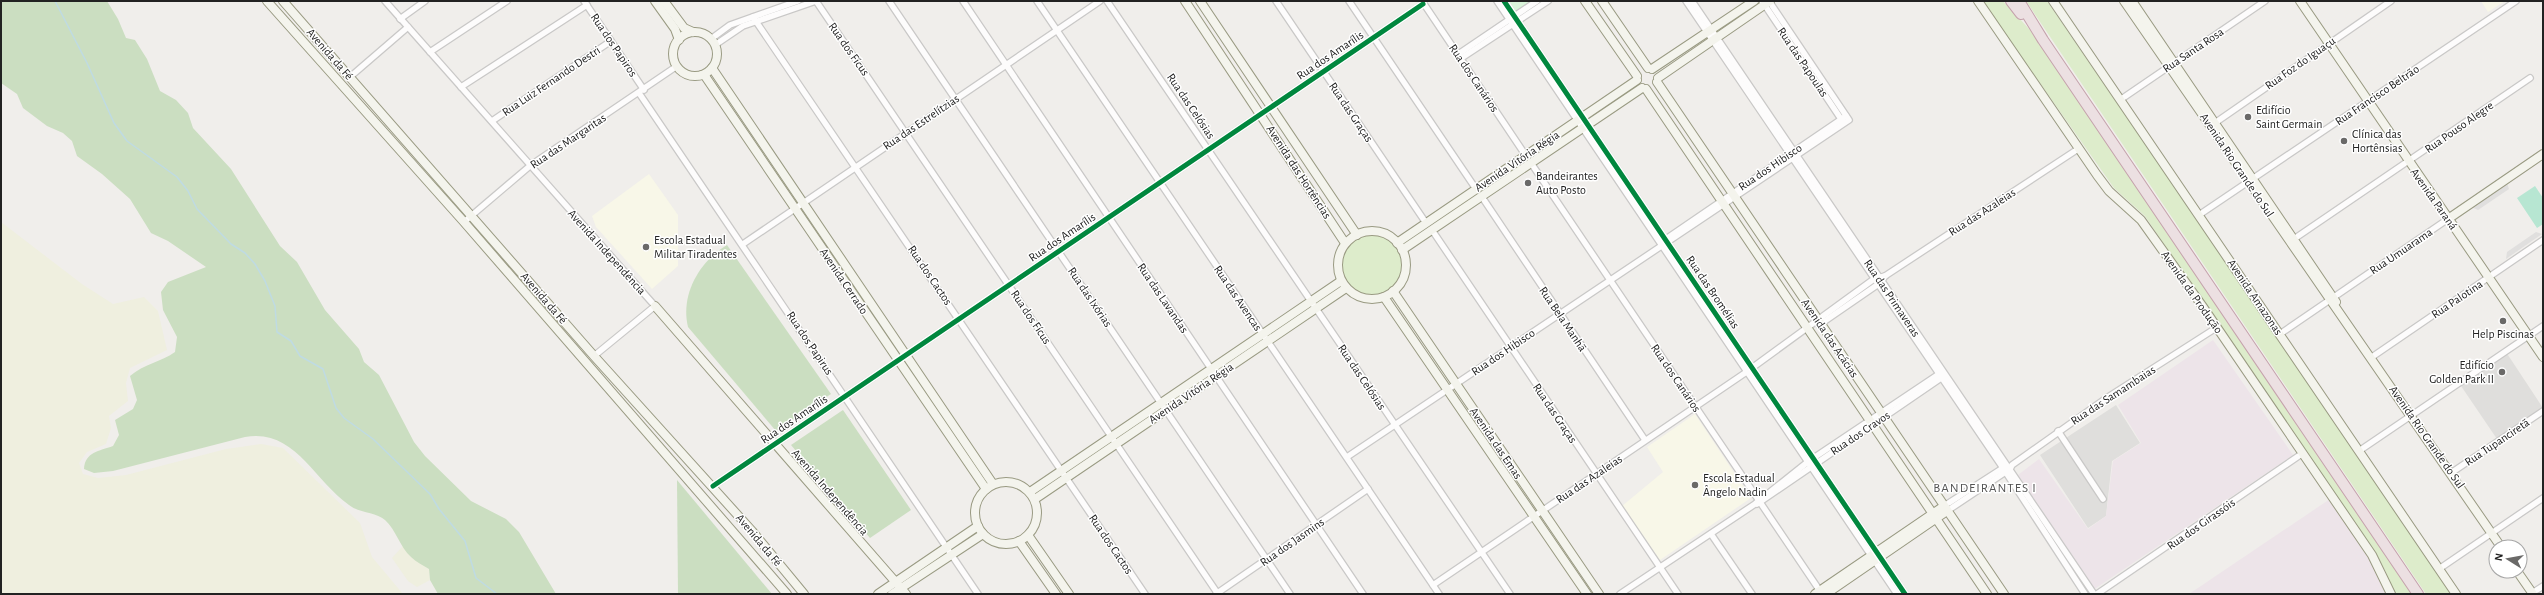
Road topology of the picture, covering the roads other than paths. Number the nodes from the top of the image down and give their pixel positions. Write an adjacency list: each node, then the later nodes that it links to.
1 (267, 1): 102 (street, Avenida da Fé)
2 (283, 1): 64 (street, Avenida da Fé)
3 (385, 1): 41 (street, Avenida Independência)
4 (425, 1): 41 (street)
5 (507, 1): 55 (street)
6 (655, 1): 50 (street)
7 (664, 1): 47 (street)
8 (798, 1): 42 (street)
9 (816, 1): 42 (street); 80 (street, Rua dos Fícus)
10 (889, 1): 71 (street, Rua das Ixórias)
11 (962, 1): 57 (street, Rua das Lavandas)
12 (1038, 1): 45 (street, Rua das Avencas)
13 (1100, 1): 45 (street, Rua das Estrelítzias)
14 (1107, 1): 82 (street, Rua das Celósias)
15 (1185, 1): 75 (street, Avenida das Hortências)
16 (1200, 1): 74 (street, Avenida das Hortências)
17 (1276, 1): 62 (street, Rua das Graças)
18 (1349, 1): 48 (street)
19 (1496, 1): 43 (street, Rua das Bromélias)
20 (1504, 1): 43 (street, Rua das Bromélias)
21 (1537, 1): 43 (street)
22 (1548, 1): 43 (street)
23 (1585, 1): 65 (street)
24 (1602, 1): 61 (street)
25 (1686, 1): 46 (street, Rua das Primaveras)
26 (1692, 1): 46 (street, Rua das Primaveras)
27 (1754, 1): 46 (street)
28 (1978, 1): 81 (street, Avenida da Produção)
29 (2010, 1): 51 (highway)
30 (2019, 1): 51 (highway)
31 (2053, 1): 72 (street, Avenida Amazonas)
32 (2124, 1): 58 (street, Avenida Rio Grande do Sul)
33 (2265, 1): 58 (street, Rua Santa Rosa)
34 (2300, 1): 54 (street, Avenida Paraná)
35 (2391, 1): 54 (street, Rua Foz do Iguaçu)
36 (2516, 1): 73 (street, Rua Francisco Beltrão)
37 (1423, 2): 48 (street, Rua dos Amarílis); 56 (street, Rua dos Canários)
38 (1767, 2): 49 (street); 76 (street, Rua das Papoulas)
39 (2134, 2): 58 (street, Avenida Rio Grande do Sul)
40 (585, 3): 52 (street, Rua dos Papiros); 68 (street)
41 (400, 18): 44 (street, Avenida Independência)
42 (755, 19): 53 (street); 89 (street, Rua dos Cactos)
43 (1513, 21): 56 (street); 78 (street, Rua das Bromélias)
44 (408, 27): 55 (street, Avenida Independência); 64 (street)
45 (1057, 30): 57 (street, Rua das Estrelítzias); 91 (street, Rua das Avencas)
46 (1710, 31): 49 (street, Rua das Primaveras); 61 (street)
47 (692, 32): 50 (street); 53 (street)
48 (1374, 37): 62 (street, Rua dos Amarílis); 92 (street)
49 (1715, 39): 67 (street); 84 (street, Rua das Primaveras)
50 (679, 40): 59 (street)
51 (2043, 40): 221 (highway)
52 (611, 41): 70 (street, Rua dos Papiros); 77 (street, Rua Luiz Fernando Destri)
53 (713, 42): 60 (street)
54 (2329, 42): 73 (street, Avenida Paraná); 79 (street, Rua Foz do Iguaçu)
55 (430, 52): 68 (street, Avenida Independência)
56 (1459, 57): 85 (street, Rua dos Canários)
57 (1005, 65): 71 (street, Rua das Estrelítzias); 100 (street, Rua das Lavandas)
58 (2172, 65): 72 (street, Rua Santa Rosa); 79 (street, Avenida Rio Grande do Sul)
59 (677, 66): 63 (street); 70 (street, Rua das Margaritas)
60 (712, 68): 63 (street); 95 (street, Avenida Cerrado)
61 (1650, 69): 65 (street); 67 (street)
62 (1324, 71): 74 (street, Rua dos Amarílis); 103 (street, Rua das Graças)
63 (702, 75): 97 (street, Avenida Cerrado)
64 (350, 77): 98 (street, Avenida da Fé)
65 (1637, 78): 69 (street); 78 (street, Avenida Vitória Régia)
66 (2530, 78): 86 (street, Rua Pouso Alegre)
67 (1658, 80): 69 (street); 93 (street, Avenida das Acácias)
68 (461, 87): 77 (street, Avenida Independência)
69 (1644, 89): 78 (street, Avenida Vitória Régia); 96 (street, Avenida das Acácias)
70 (641, 91): 88 (street, Rua das Margaritas); 109 (street, Rua dos Papirus)
71 (955, 99): 80 (street, Rua das Estrelítzias); 112 (street, Rua das Ixórias)
72 (2120, 100): 99 (street, Avenida Amazonas)
73 (2369, 100): 86 (street, Avenida Paraná); 90 (street, Rua Francisco Beltrão)
74 (1272, 106): 75 (street, Rua dos Amarílis); 105 (street, Avenida das Hortências)
75 (1261, 114): 82 (street, Rua dos Amarílis); 108 (street, Avenida das Hortências)
76 (1845, 120): 84 (street, Rua dos Hibisco)
77 (492, 121): 88 (street, Avenida Independência)
78 (1583, 122): 85 (street, Avenida Vitória Régia); 87 (street, Avenida Vitória Régia); 110 (street, Rua das Bromélias)
79 (2213, 125): 90 (street, Avenida Rio Grande do Sul)
80 (907, 132): 89 (street, Rua das Estrelítzias); 117 (street, Rua dos Fícus)
81 (2078, 149): 115 (street, Rua das Azaleias); 128 (street, Avenida da Produção)
82 (1208, 150): 91 (street, Rua dos Amarílis); 122 (street, Rua das Celósias)
83 (2543, 154): 101 (street, Rua Umuarama)
84 (1793, 155): 93 (street, Rua dos Hibisco); 115 (street, Rua das Primaveras)
85 (1526, 156): 87 (street, Rua dos Canários); 92 (street, Avenida Vitória Régia)
86 (2409, 162): 101 (street, Avenida Paraná); 106 (street, Rua Pouso Alegre)
87 (1531, 163): 94 (street, Avenida Vitória Régia); 114 (street, Rua dos Canários)
88 (531, 165): 98 (street, Rua das Margaritas); 123 (street, Avenida Independência)
89 (856, 167): 95 (street, Rua das Estrelítzias); 125 (street, Rua dos Cactos)
90 (2251, 180): 99 (street, Rua Francisco Beltrão); 106 (street, Avenida Rio Grande do Sul)
91 (1160, 182): 100 (street, Rua dos Amarílis); 132 (street, Rua das Avencas)
92 (1476, 188): 94 (street, Rua Bela Manhã); 103 (street, Avenida Vitória Régia)
93 (1734, 196): 96 (street, Rua dos Hibisco); 126 (street, Avenida das Acácias)
94 (1482, 197): 104 (street, Avenida Vitória Régia); 124 (street, Rua Bela Manhã)
95 (803, 203): 97 (street, Rua das Estrelítzias); 134 (street, Avenida Cerrado)
96 (1722, 204): 110 (street, Rua dos Hibisco); 129 (street, Avenida das Acácias)
97 (794, 209): 109 (street, Rua das Estrelítzias); 138 (street, Avenida Cerrado)
98 (472, 215): 102 (street, Rua das Margaritas); 135 (street, Avenida da Fé)
99 (2199, 215): 130 (street, Avenida Amazonas)
100 (1108, 218): 112 (street, Rua dos Amarílis); 140 (street, Rua das Lavandas)
101 (2448, 219): 113 (street, Avenida Paraná); 121 (street, Rua Umuarama)
102 (464, 222): 196 (street, Avenida da Fé)
103 (1426, 223): 104 (street, Rua das Graças); 111 (street, Avenida Vitória Régia)
104 (1432, 230): 111 (street, Avenida Vitória Régia); 133 (street, Rua das Graças)
105 (1357, 235): 108 (street); 111 (street)
106 (2292, 240): 121 (street, Avenida Rio Grande do Sul)
107 (2543, 240): 113 (street, Rua Palotina)
108 (1345, 243): 116 (street)
109 (743, 244): 144 (street, Rua dos Papirus)
110 (1663, 244): 114 (street, Rua dos Hibisco); 139 (street, Rua das Bromélias)
111 (1400, 246): 119 (street)
112 (1059, 251): 117 (street, Rua dos Amarílis); 145 (street, Rua das Ixórias)
113 (2488, 277): 131 (street, Avenida Paraná); 136 (street, Rua Palotina)
114 (1610, 280): 124 (street, Rua dos Hibisco); 146 (street, Rua dos Canários)
115 (1878, 280): 126 (street, Rua das Azaleias); 141 (street, Rua das Primaveras)
116 (1341, 281): 118 (street); 122 (street, Avenida Vitória Régia)
117 (1009, 285): 125 (street, Rua dos Amarílis); 154 (street, Rua dos Fícus)
118 (1346, 288): 120 (street); 122 (street, Avenida Vitória Régia)
119 (1393, 291): 120 (street); 142 (street, Avenida das Emas)
120 (1384, 296): 143 (street, Avenida das Emas)
121 (2331, 298): 130 (street, Rua Umuarama); 136 (street, Avenida Rio Grande do Sul)
122 (1314, 305): 132 (street, Avenida Vitória Régia); 151 (street, Rua das Celósias)
123 (655, 306): 135 (street); 155 (street, Avenida Independência)
124 (1560, 314): 133 (street, Rua dos Hibisco); 153 (street, Rua Bela Manhã)
125 (959, 319): 134 (street, Rua dos Amarílis); 163 (street, Rua dos Cactos)
126 (1820, 322): 129 (street, Rua das Azaleias); 148 (street, Avenida das Acácias)
127 (2543, 326): 131 (street)
128 (2216, 328): 152 (street, Rua das Samambaias); 157 (street, Avenida da Produção)
129 (1808, 330): 139 (street, Rua das Azaleias); 150 (street, Avenida das Acácias)
130 (2280, 334): 156 (street, Avenida Amazonas)
131 (2529, 336): 137 (street, Avenida Paraná); 149 (street)
132 (1266, 338): 140 (street, Avenida Vitória Régia); 158 (street, Rua das Avencas)
133 (1510, 347): 142 (street, Rua dos Hibisco); 162 (street, Rua das Graças)
134 (906, 355): 138 (street, Rua dos Amarílis); 165 (street, Avenida Cerrado)
135 (594, 356): 164 (street, Avenida da Fé)
136 (2372, 357): 149 (street, Avenida Rio Grande do Sul)
137 (2543, 357)
138 (898, 360): 144 (street, Rua dos Amarílis); 165 (street, Avenida Cerrado)
139 (1749, 370): 146 (street, Rua das Azaleias); 159 (street, Rua das Bromélias)
140 (1214, 373): 145 (street, Avenida Vitória Régia); 176 (street, Rua das Lavandas)
141 (1942, 374): 148 (street, Rua dos Cravos); 160 (street, Rua das Primaveras)
142 (1456, 384): 143 (street, Rua dos Hibisco); 173 (street, Avenida das Emas)
143 (1448, 389): 151 (street, Rua dos Hibisco); 174 (street, Avenida das Emas)
144 (846, 396): 155 (street, Rua dos Amarílis); 184 (street, Rua dos Papirus)
145 (1164, 406): 154 (street, Avenida Vitória Régia); 188 (street, Rua das Ixórias)
146 (1694, 406): 153 (street, Rua das Azaleias); 171 (street, Rua dos Canários)
147 (2543, 411): 161 (street, Rua Tupanciretã)
148 (1882, 415): 150 (street, Rua dos Cravos); 172 (street, Avenida das Acácias)
149 (2411, 416): 156 (street); 161 (street, Avenida Rio Grande do Sul)
150 (1870, 423): 159 (street, Rua dos Cravos); 175 (street, Avenida das Acácias)
151 (1395, 425): 158 (street, Rua dos Hibisco); 185 (street, Rua das Celósias)
152 (2058, 431): 160 (street, Rua das Samambaias); 170 (street)
153 (1645, 440): 162 (street, Rua das Azaleias)
154 (1114, 441): 163 (street, Avenida Vitória Régia); 204 (street, Rua dos Fícus)
155 (775, 444): 164 (street, Rua dos Amarílis); 194 (street, Avenida Independência)
156 (2359, 451): 190 (street, Avenida Amazonas)
157 (2303, 453): 219 (street, Rua dos Girassóis); 220 (street, Avenida da Produção)
158 (1348, 456): 166 (street, Rua das Avencas)
159 (1813, 462): 171 (street, Rua dos Cravos); 187 (street, Rua das Bromélias)
160 (2008, 468): 172 (street, Rua das Samambaias); 218 (street, Rua das Primaveras); 219 (street, Rua das Primaveras)
161 (2451, 473): 178 (street, Avenida Rio Grande do Sul)
162 (1596, 474): 173 (street, Rua das Azaleias); 189 (street, Rua das Graças)
163 (1064, 475): 167 (street, Avenida Vitória Régia); 169 (street, Avenida Vitória Régia); 203 (street, Rua dos Cactos)
164 (712, 486): 197 (street, Avenida da Fé)
165 (989, 486): 167 (street); 177 (street)
166 (1368, 489): 176 (street, Rua dos Jasmins); 192 (street, Rua das Avencas)
167 (1030, 492): 169 (street)
168 (2543, 498): 178 (street)
169 (1035, 499): 181 (street)
170 (2103, 499)
171 (1758, 502): 180 (street, Rua dos Cravos); 195 (street, Rua dos Canários)
172 (1946, 508): 175 (street); 217 (street, Avenida das Acácias)
173 (1542, 510): 174 (street, Rua das Azaleias); 210 (street, Avenida das Emas)
174 (1534, 516): 185 (street, Rua das Azaleias); 209 (street, Avenida das Emas)
175 (1934, 516): 187 (street); 216 (street, Avenida das Acácias)
176 (1316, 525): 188 (street, Rua dos Jasmins); 206 (street, Rua das Lavandas)
177 (978, 526): 179 (street); 184 (street)
178 (2492, 533): 182 (street, Avenida Rio Grande do Sul); 190 (street)
179 (983, 534): 183 (street); 186 (street)
180 (1711, 534): 189 (street, Rua dos Cravos); 213 (street)
181 (1028, 535): 183 (street); 202 (street)
182 (2496, 539)
183 (1019, 541): 201 (street)
184 (946, 546): 186 (street, Rua dos Papirus); 194 (street)
185 (1481, 552): 192 (street, Rua das Azaleias); 208 (street, Rua das Celósias)
186 (951, 554): 194 (street); 200 (street, Rua dos Papirus)
187 (1876, 556): 195 (street); 214 (street, Rua das Bromélias); 215 (street, Rua das Bromélias)
188 (1266, 560): 204 (street, Rua dos Jasmins); 205 (street, Rua das Ixórias)
189 (1660, 567): 211 (street, Rua dos Cravos); 212 (street, Rua das Graças)
190 (2439, 569): 222 (street, Avenida Amazonas)
191 (2522, 579): 223 (street)
192 (1433, 585): 207 (street, Rua das Avencas)
193 (2543, 586): 223 (street)
194 (901, 588): 198 (street); 199 (street)
195 (1820, 593)
196 (787, 594)
197 (804, 594)
198 (878, 594)
199 (892, 594)
200 (978, 594)
201 (1056, 594)
202 (1069, 594)
203 (1145, 594)
204 (1217, 594)
205 (1290, 594)
206 (1363, 594)
207 (1439, 594)
208 (1510, 594)
209 (1587, 594)
210 (1599, 594)
211 (1620, 594)
212 (1678, 594)
213 (1752, 594)
214 (1897, 594)
215 (1905, 594)
216 (1987, 594)
217 (2004, 594)
218 (2085, 594)
219 (2097, 594)
220 (2392, 594)
221 (2418, 594)
222 (2456, 594)
223 (2532, 594)

